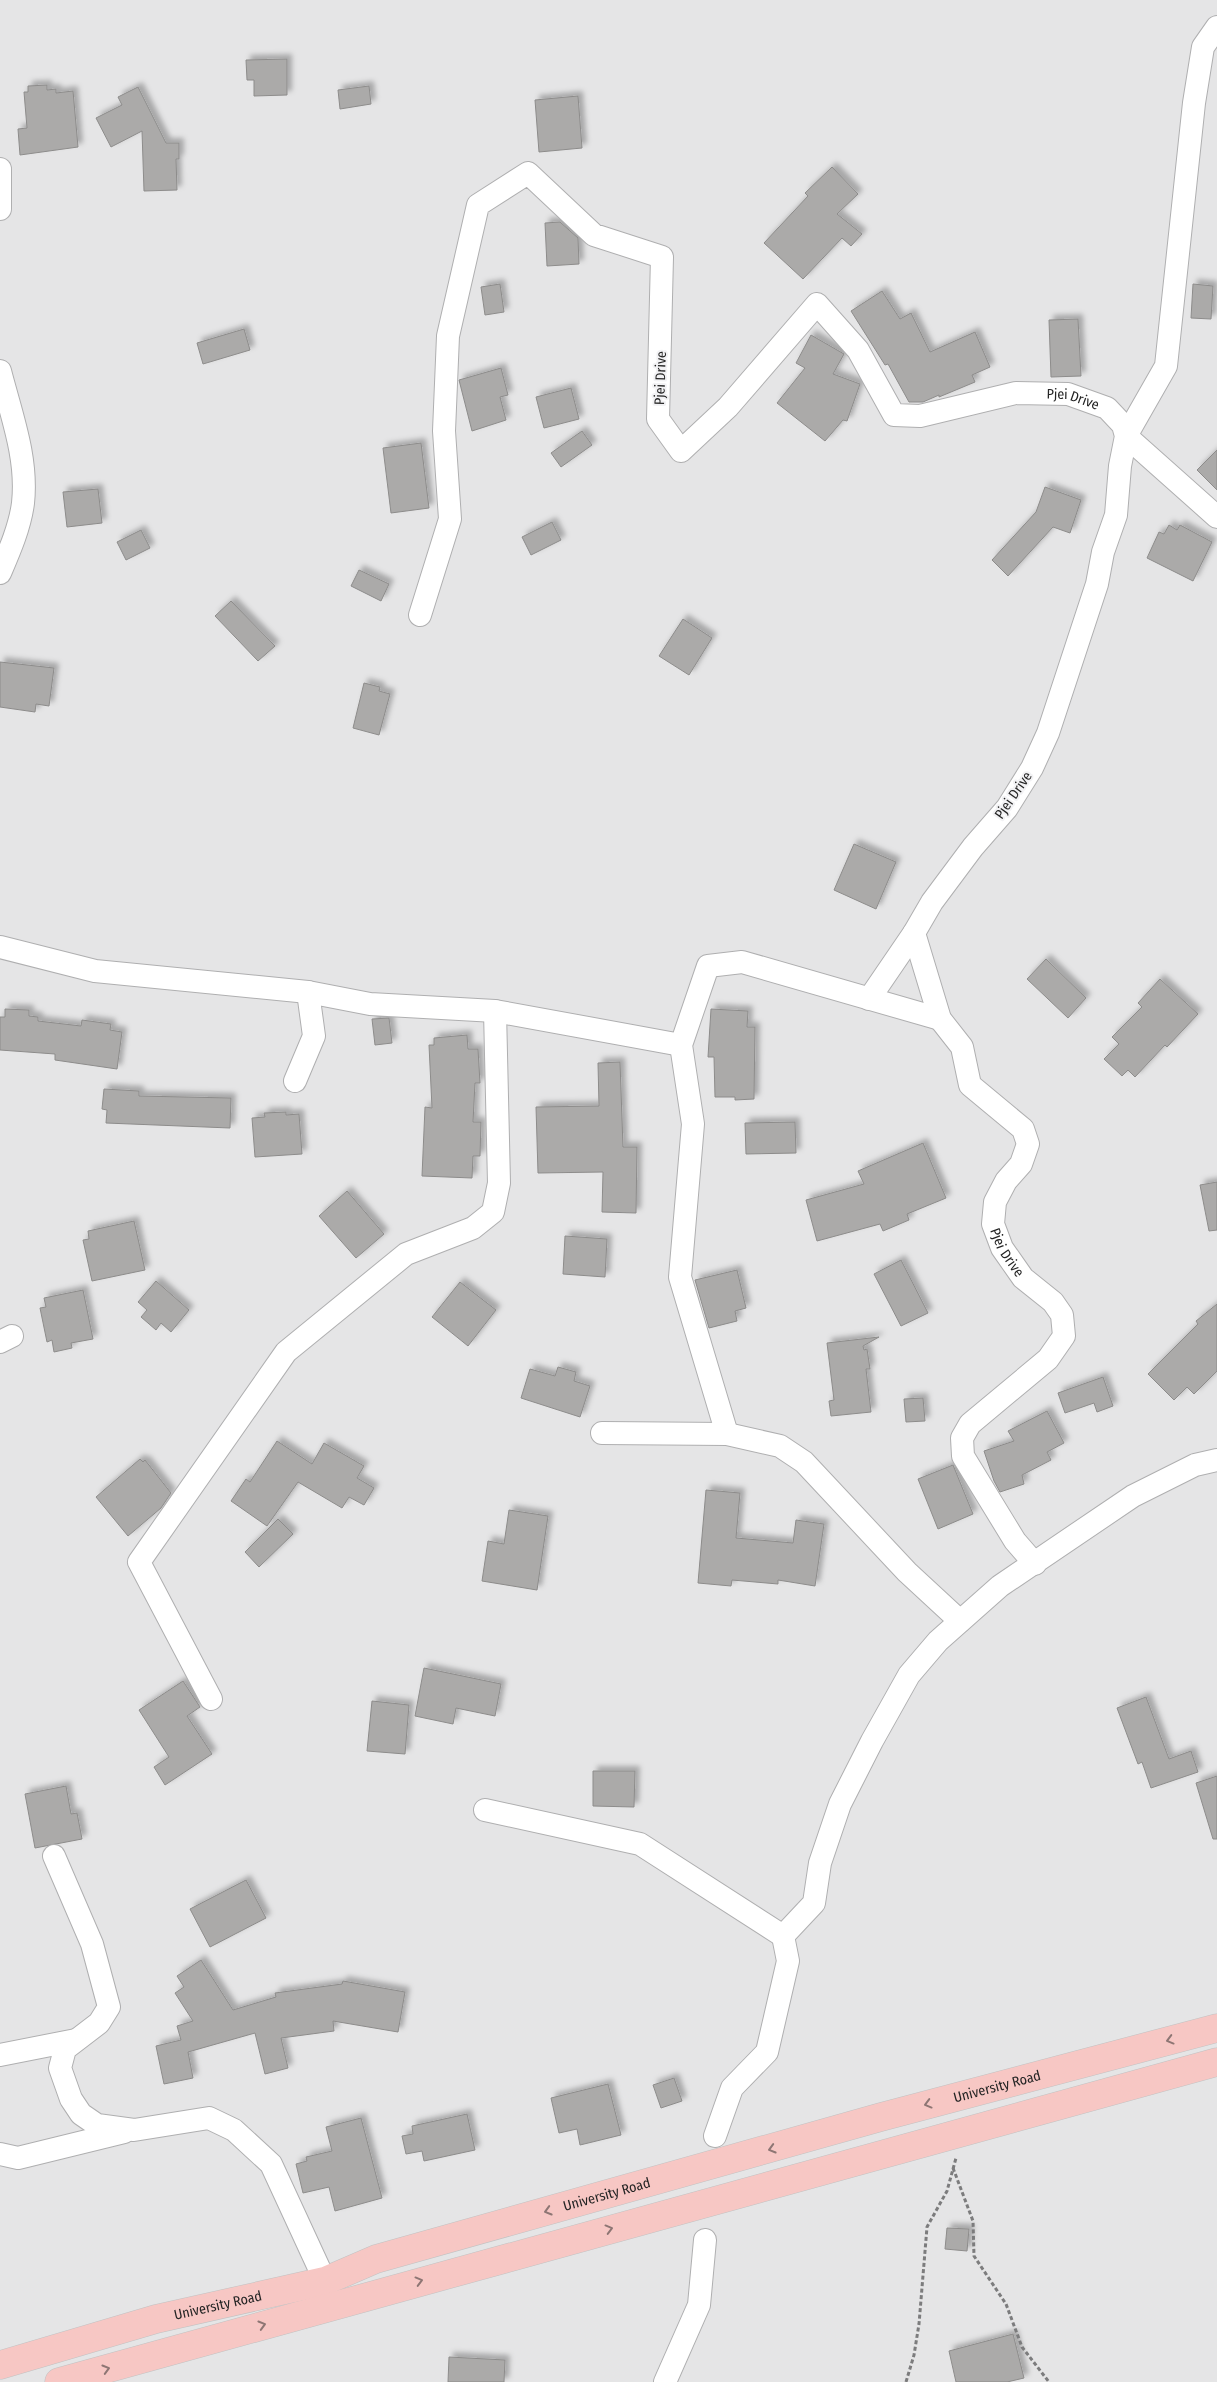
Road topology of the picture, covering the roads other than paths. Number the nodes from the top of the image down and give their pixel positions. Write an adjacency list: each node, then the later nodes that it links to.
1 (1217, 27): 5 (street)
2 (0, 169): 3 (street)
3 (0, 209)
4 (0, 371): 7 (street)
5 (1126, 436): 6 (street); 9 (street, Pjei Drive); 10 (street, Pjei Drive)
6 (1217, 517)
7 (5, 547): 8 (street)
8 (0, 573)
9 (420, 615)
10 (914, 932): 13 (street); 15 (street, Pjei Drive)
11 (0, 947): 12 (street)
12 (308, 992): 14 (street); 17 (street)
13 (869, 999): 15 (street); 16 (street)
14 (494, 1012): 16 (street); 23 (street)
15 (940, 1019): 21 (street, Pjei Drive)
16 (681, 1045): 19 (street)
17 (295, 1081)
18 (602, 1433): 19 (street)
19 (727, 1434): 22 (street)
20 (1217, 1460): 21 (street)
21 (1035, 1564): 22 (street)
22 (960, 1621): 26 (street)
23 (211, 1699)
24 (485, 1810): 26 (street)
25 (54, 1856): 28 (street)
26 (783, 1936): 32 (street)
27 (1217, 2028): 35 (highway, University Road, one-way to 35)
28 (76, 2040): 29 (street); 31 (street)
29 (0, 2055)
30 (1217, 2062): 37 (highway, University Road, one-way to 30)
31 (134, 2130): 33 (street); 35 (street)
32 (714, 2136)
33 (0, 2154)
34 (705, 2240): 38 (street)
35 (325, 2281): 36 (highway, University Road)
36 (0, 2365)
37 (59, 2382)
38 (665, 2382)

